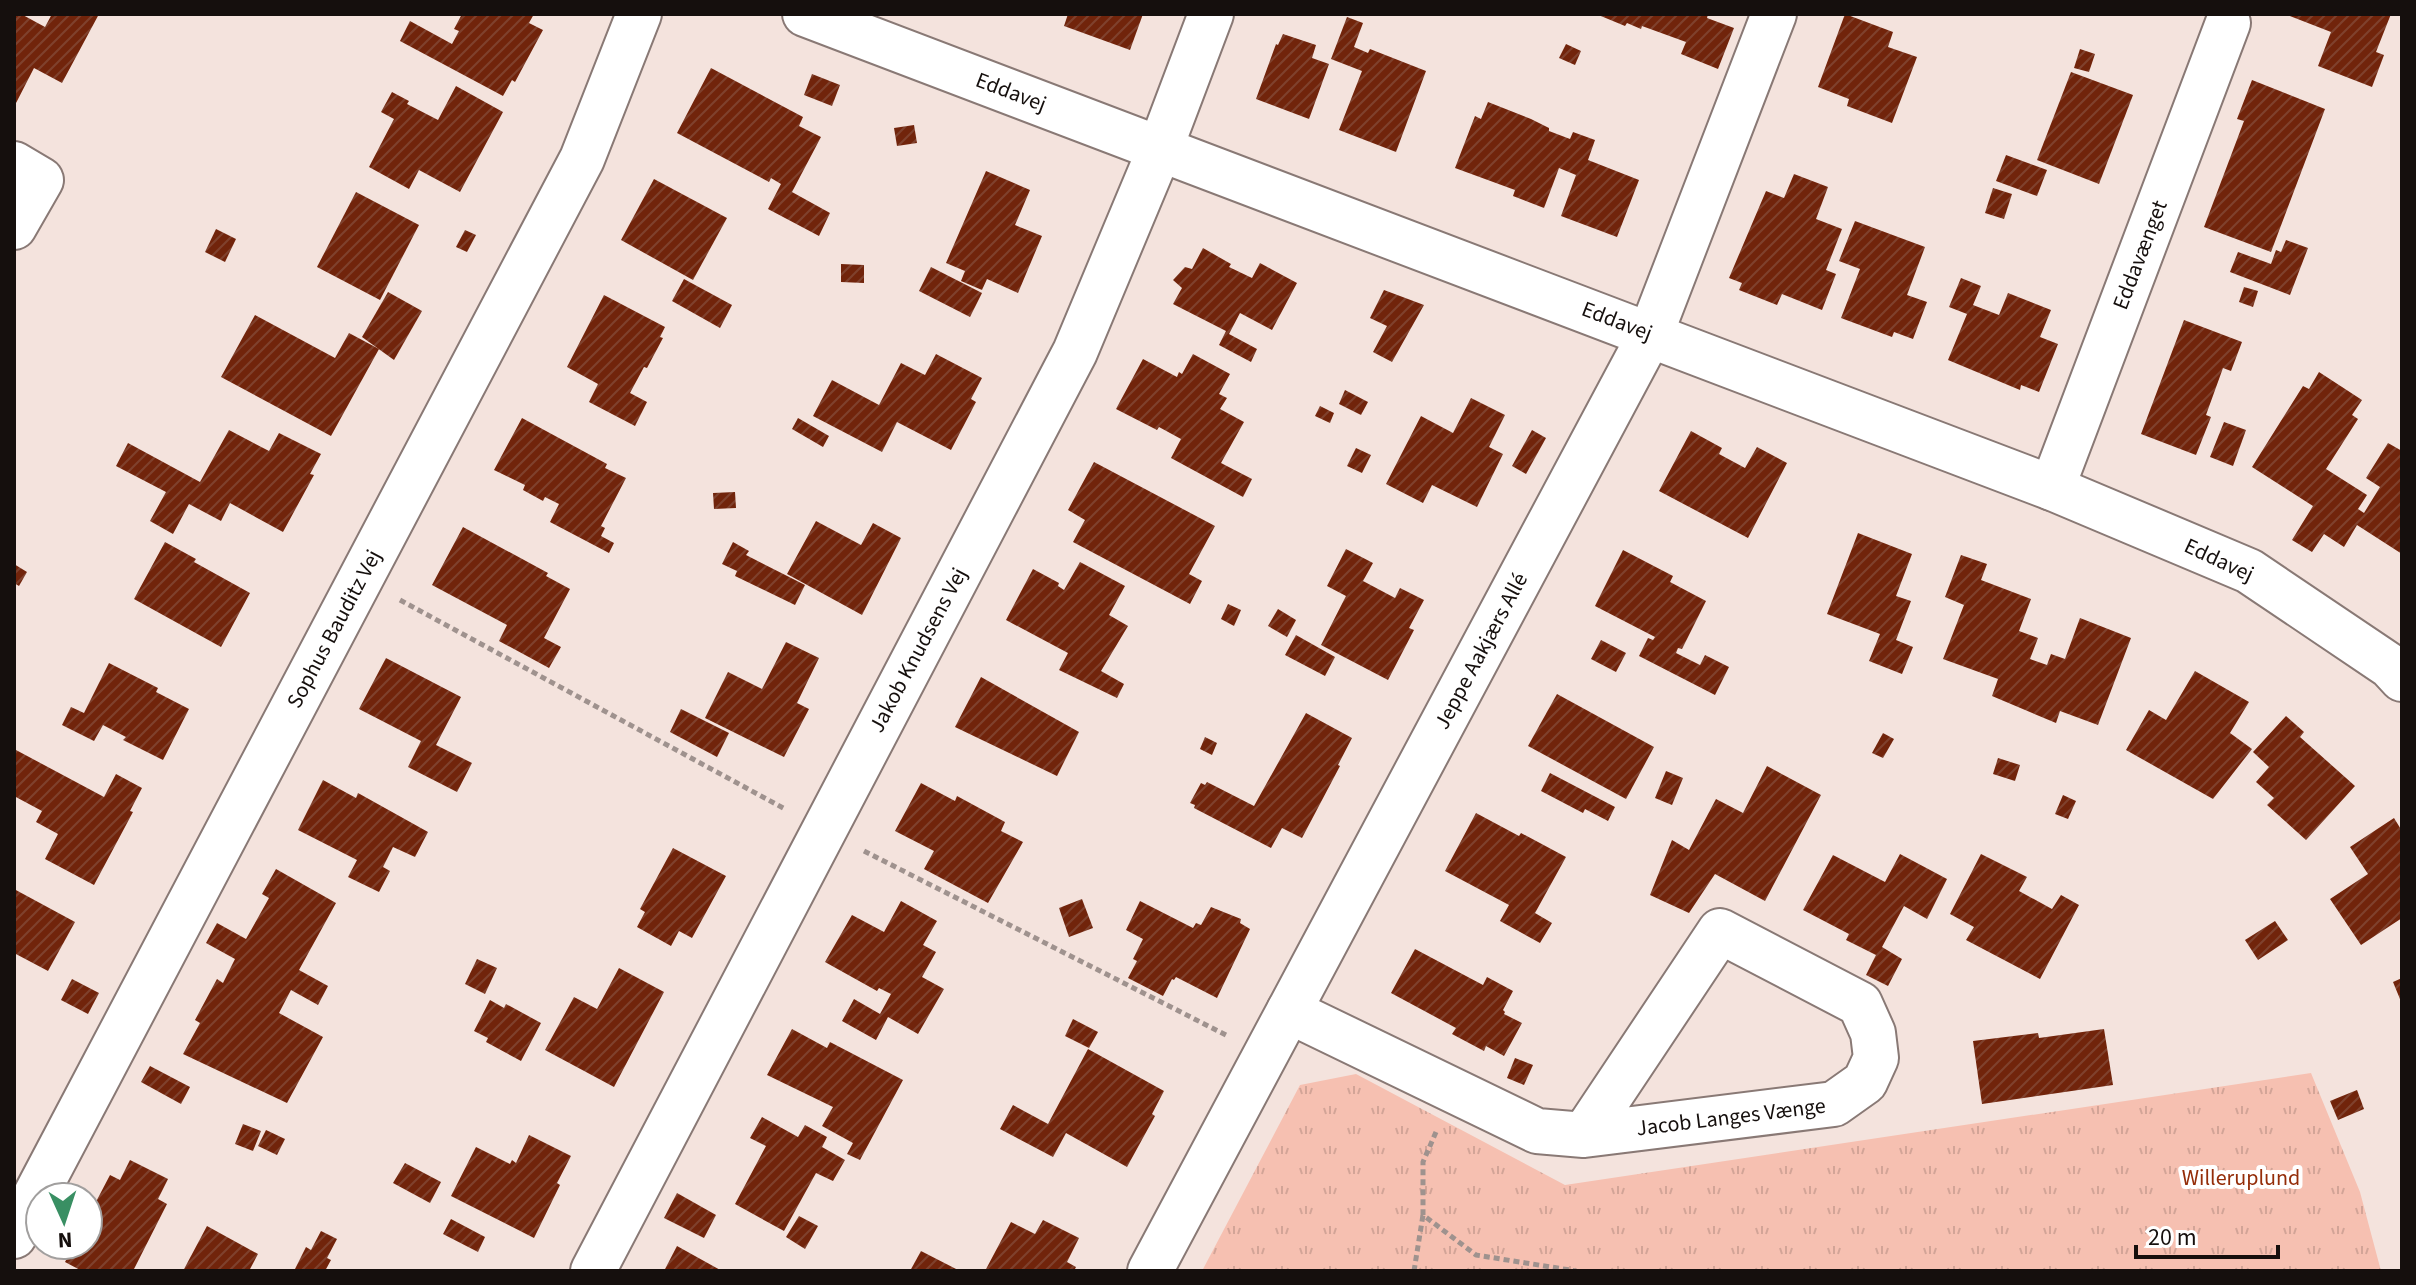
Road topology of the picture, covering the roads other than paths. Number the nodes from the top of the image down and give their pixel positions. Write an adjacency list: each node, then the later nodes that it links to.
1 (639, 14): 14 (street, Sophus Bauditz Vej)
2 (805, 14): 6 (street, Eddavej)
3 (1211, 14): 6 (street, Jakob Knudsens Vej)
4 (1774, 14): 9 (street, Jeppe Aakjærs Allé)
5 (2228, 23): 10 (street, Eddavænget)
6 (1160, 149): 9 (street, Eddavej); 15 (street, Jakob Knudsens Vej)
7 (14, 164): 8 (street)
8 (14, 227)
9 (1651, 333): 10 (street, Eddavej); 12 (street, Jeppe Aakjærs Allé)
10 (2052, 488): 11 (street, Eddavej)
11 (2398, 665)
12 (1289, 1011): 13 (street, Jacob Langes Vænge); 16 (street, Jeppe Aakjærs Allé)
13 (1584, 1135): 13 (street, Jacob Langes Vænge)
14 (14, 1236)
15 (593, 1271)
16 (1150, 1271)

